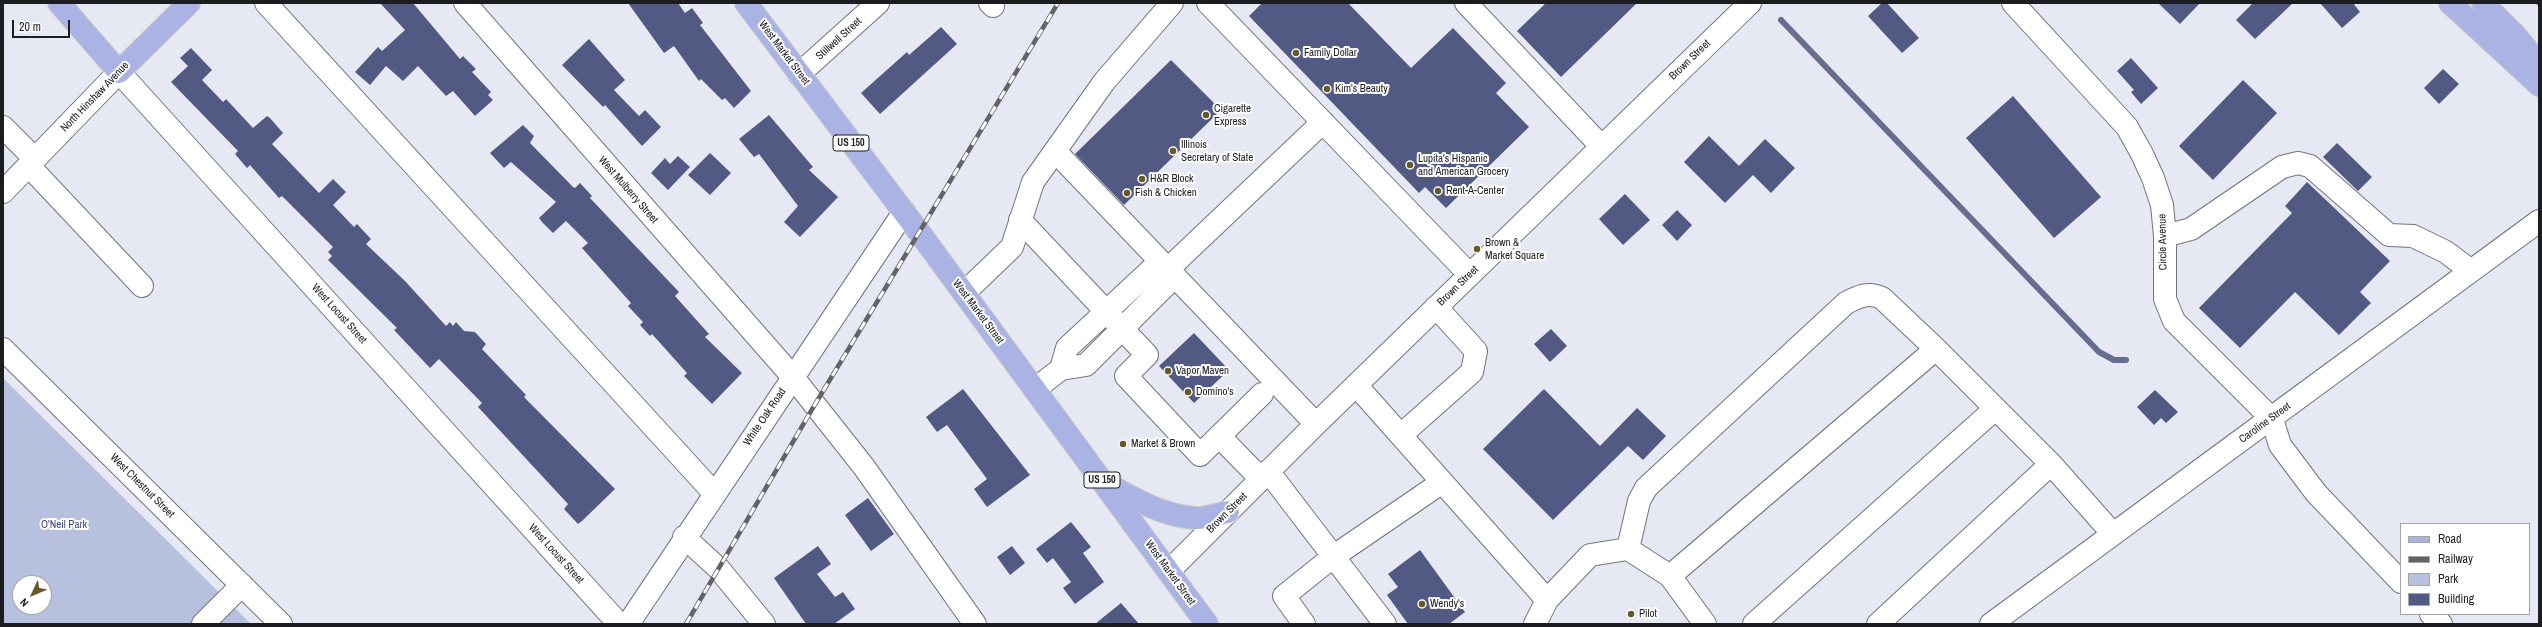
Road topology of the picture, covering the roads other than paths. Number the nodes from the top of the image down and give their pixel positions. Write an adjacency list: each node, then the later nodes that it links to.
1 (59, 3): 15 (main road, West Locust Street)
2 (189, 3): 15 (main road, North Hinshaw Avenue)
3 (266, 3): 52 (street)
4 (465, 3): 39 (street, West Mulberry Street)
5 (746, 3): 16 (main road, West Market Street / US 150)
6 (878, 3): 16 (street, Stillwell Street)
7 (1172, 3): 21 (street)
8 (1208, 3): 18 (street)
9 (1466, 3): 20 (street)
10 (1750, 3): 20 (street, Brown Street)
11 (2013, 3): 27 (street, Circle Avenue)
12 (2450, 3): 17 (main road)
13 (2483, 3): 14 (main road)
14 (2539, 64)
15 (119, 72): 22 (street, North Hinshaw Avenue); 66 (street, West Locust Street)
16 (799, 74): 24 (main road, West Market Street / US 150)
17 (2539, 85)
18 (1323, 122): 28 (street); 30 (street)
19 (3, 127): 22 (street)
20 (1601, 146): 30 (street, Brown Street)
21 (1055, 151): 25 (street); 28 (street)
22 (32, 162): 23 (street, North Hinshaw Avenue); 31 (street)
23 (3, 192)
24 (904, 212): 32 (main road, West Market Street / US 150); 39 (street, White Oak Road)
25 (1020, 220): 32 (street); 34 (street)
26 (2539, 221): 29 (street, Caroline Street)
27 (2165, 236): 29 (street); 44 (street, Circle Avenue)
28 (1168, 269): 34 (street); 35 (street); 45 (street)
29 (2471, 271): 44 (street, Caroline Street)
30 (1469, 274): 33 (street, Brown Street)
31 (142, 286)
32 (964, 293): 41 (main road, West Market Street / US 150)
33 (1436, 307): 40 (street, Brown Street); 46 (street)
34 (1106, 312): 35 (street); 38 (street)
35 (1123, 329): 38 (street); 47 (street)
36 (1936, 349): 43 (street); 56 (street); 59 (street)
37 (3, 350): 61 (street, West Chestnut Street)
38 (1061, 369): 41 (street)
39 (792, 376): 52 (street, White Oak Road); 69 (street, West Mulberry Street)
40 (1356, 385): 45 (street, Brown Street); 46 (street)
41 (1035, 389): 50 (main road, West Market Street / US 150)
42 (1262, 394): 47 (street)
43 (1995, 409): 48 (street); 75 (street)
44 (2272, 419): 54 (street, Caroline Street); 60 (street)
45 (1316, 424): 49 (street, Brown Street)
46 (1401, 435): 51 (street)
47 (1219, 436): 49 (street)
48 (2051, 464): 54 (street); 76 (street)
49 (1264, 475): 53 (street, Brown Street); 57 (street)
50 (1102, 481): 53 (main road); 58 (main road, West Market Street / US 150)
51 (1441, 482): 57 (street); 62 (street)
52 (714, 493): 55 (street, White Oak Road)
53 (1228, 512): 58 (street, Brown Street)
54 (2113, 534): 77 (street, Caroline Street)
55 (684, 537): 67 (street, White Oak Road); 68 (street)
56 (1628, 549): 59 (street); 62 (street)
57 (1334, 556): 71 (street); 72 (street)
58 (1169, 571): 70 (main road, West Market Street / US 150)
59 (1670, 576): 74 (street)
60 (2400, 581)
61 (242, 586): 64 (street); 65 (street, West Chestnut Street)
62 (1547, 600): 73 (street)
63 (2432, 615): 78 (street)
64 (203, 624)
65 (281, 624)
66 (619, 624)
67 (628, 624)
68 (764, 624)
69 (975, 624)
70 (1207, 624)
71 (1304, 624)
72 (1385, 624)
73 (1535, 624)
74 (1705, 624)
75 (1754, 624)
76 (1878, 624)
77 (1991, 624)
78 (2441, 624)

